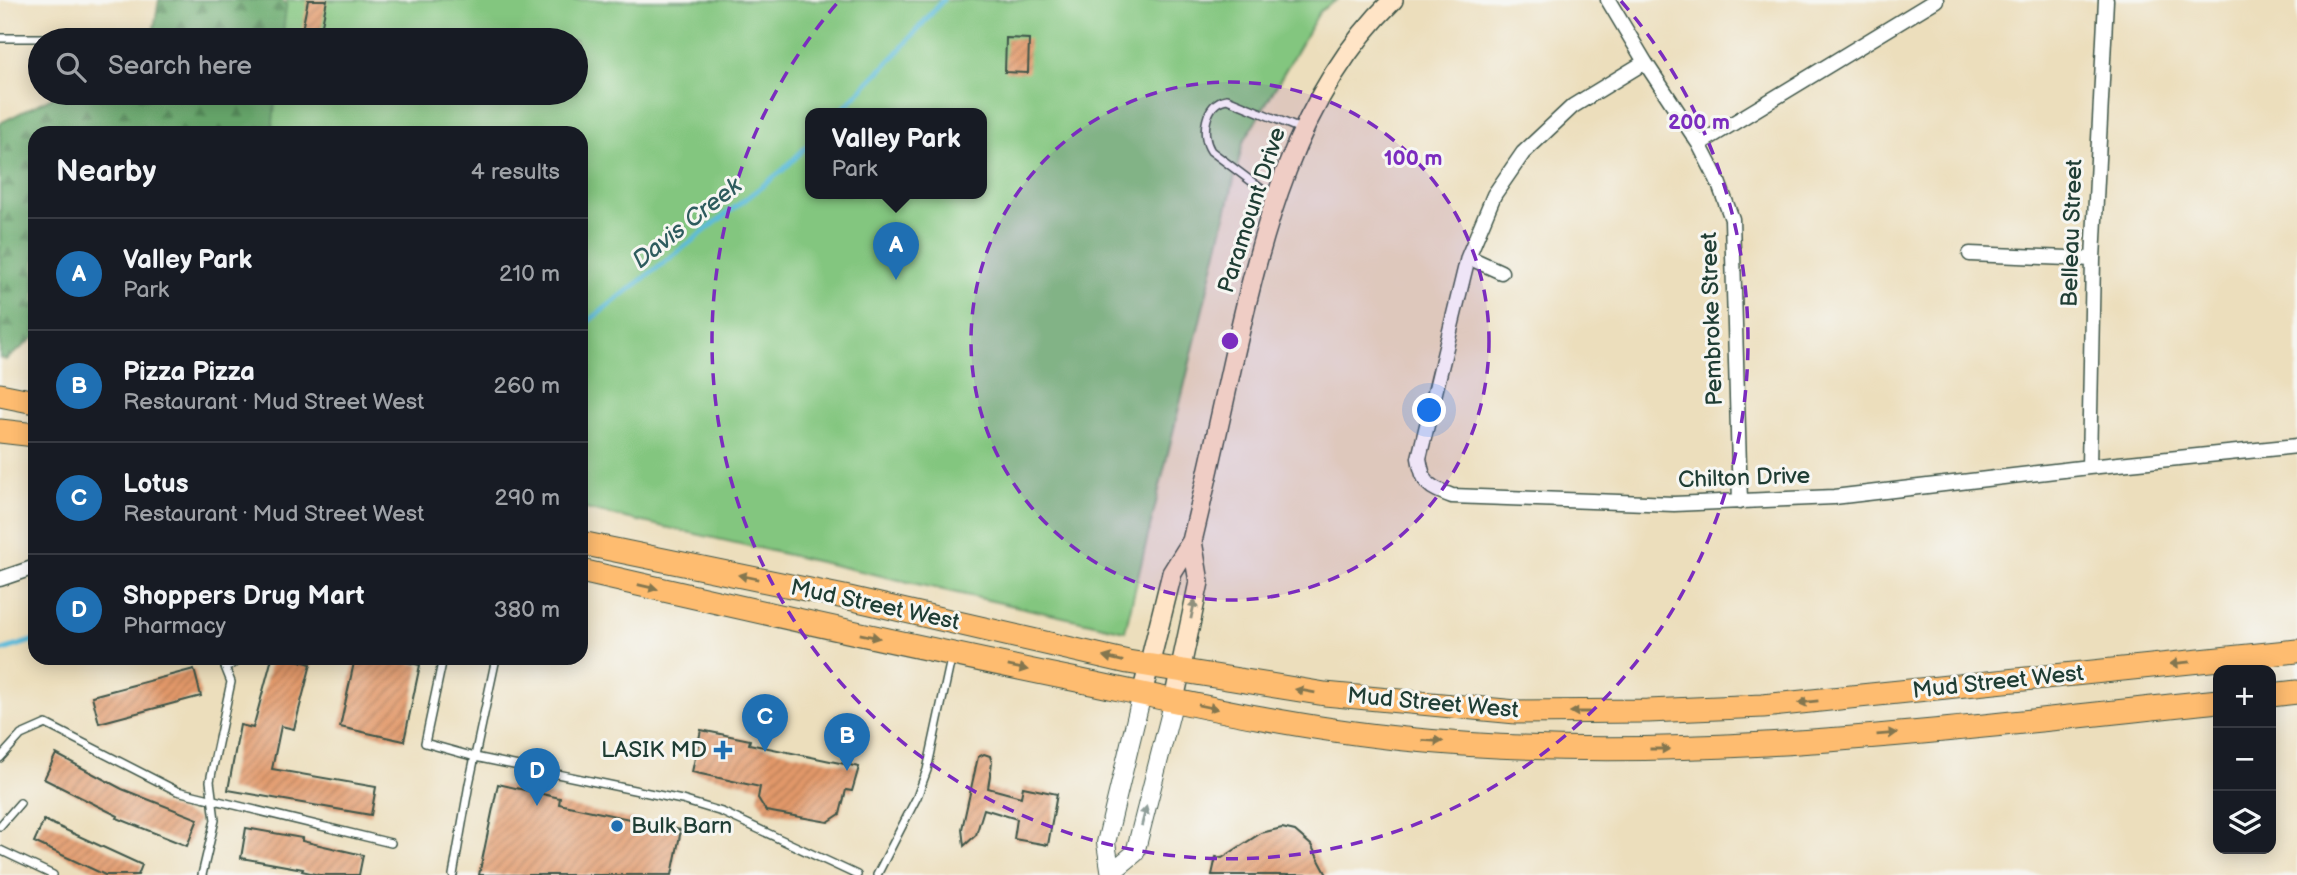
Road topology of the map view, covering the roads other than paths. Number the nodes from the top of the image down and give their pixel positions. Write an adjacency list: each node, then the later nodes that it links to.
1 (1393, 0): 8 (main road, Paramount Drive)
2 (1608, 0): 7 (street, Pembroke Street)
3 (1936, 0): 9 (street)
4 (2106, 0): 13 (street, Belleau Street)
5 (0, 38): 6 (lane)
6 (28, 38)
7 (1645, 62): 9 (street, Pembroke Street); 12 (street, Chilton Drive)
8 (1303, 130): 10 (main road, Paramount Drive); 10 (lane)
9 (1699, 144): 21 (street, Pembroke Street)
10 (1276, 200): 22 (main road, Paramount Drive)
11 (1970, 254): 13 (street)
12 (1468, 257): 14 (street); 21 (street, Chilton Drive)
13 (2093, 259): 20 (street, Belleau Street)
14 (1501, 272)
15 (0, 395): 16 (main road)
16 (28, 401)
17 (0, 430): 18 (main road)
18 (28, 434)
19 (2297, 446): 20 (street, Chilton Drive)
20 (2089, 467): 21 (street, Chilton Drive)
21 (1740, 502)
22 (1192, 541): 32 (main road, Paramount Drive); 33 (main road, Paramount Drive, one-way to 22)
23 (588, 544): 32 (main road, Mud Street West, one-way to 23)
24 (28, 569): 26 (street)
25 (588, 573): 28 (main road, Mud Street West, one-way to 28)
26 (0, 579)
27 (2297, 651): 33 (main road, Mud Street West, one-way to 33)
28 (952, 654): 35 (main road, Mud Street West, one-way to 35); 51 (lane)
29 (230, 665): 41 (lane)
30 (442, 665): 39 (lane)
31 (495, 665): 39 (lane)
32 (1149, 665): 33 (main road, Mud Street West); 35 (main road, Paramount Drive)
33 (1180, 670): 37 (main road, Paramount Drive)
34 (2297, 692): 36 (main road)
35 (1142, 694): 37 (main road, Mud Street West); 46 (street, Paramount Drive)
36 (2276, 694)
37 (1174, 700): 38 (main road, Mud Street West, one-way to 38); 46 (street, Paramount Drive, one-way to 37)
38 (2213, 701)
39 (475, 757): 49 (lane); 50 (lane)
40 (0, 758): 41 (lane)
41 (213, 800): 44 (lane); 48 (lane)
42 (20, 803): 43 (lane)
43 (0, 826)
44 (391, 843)
45 (0, 850): 47 (lane)
46 (1111, 873)
47 (53, 875)
48 (202, 875)
49 (453, 875)
50 (858, 875)
51 (877, 875)

